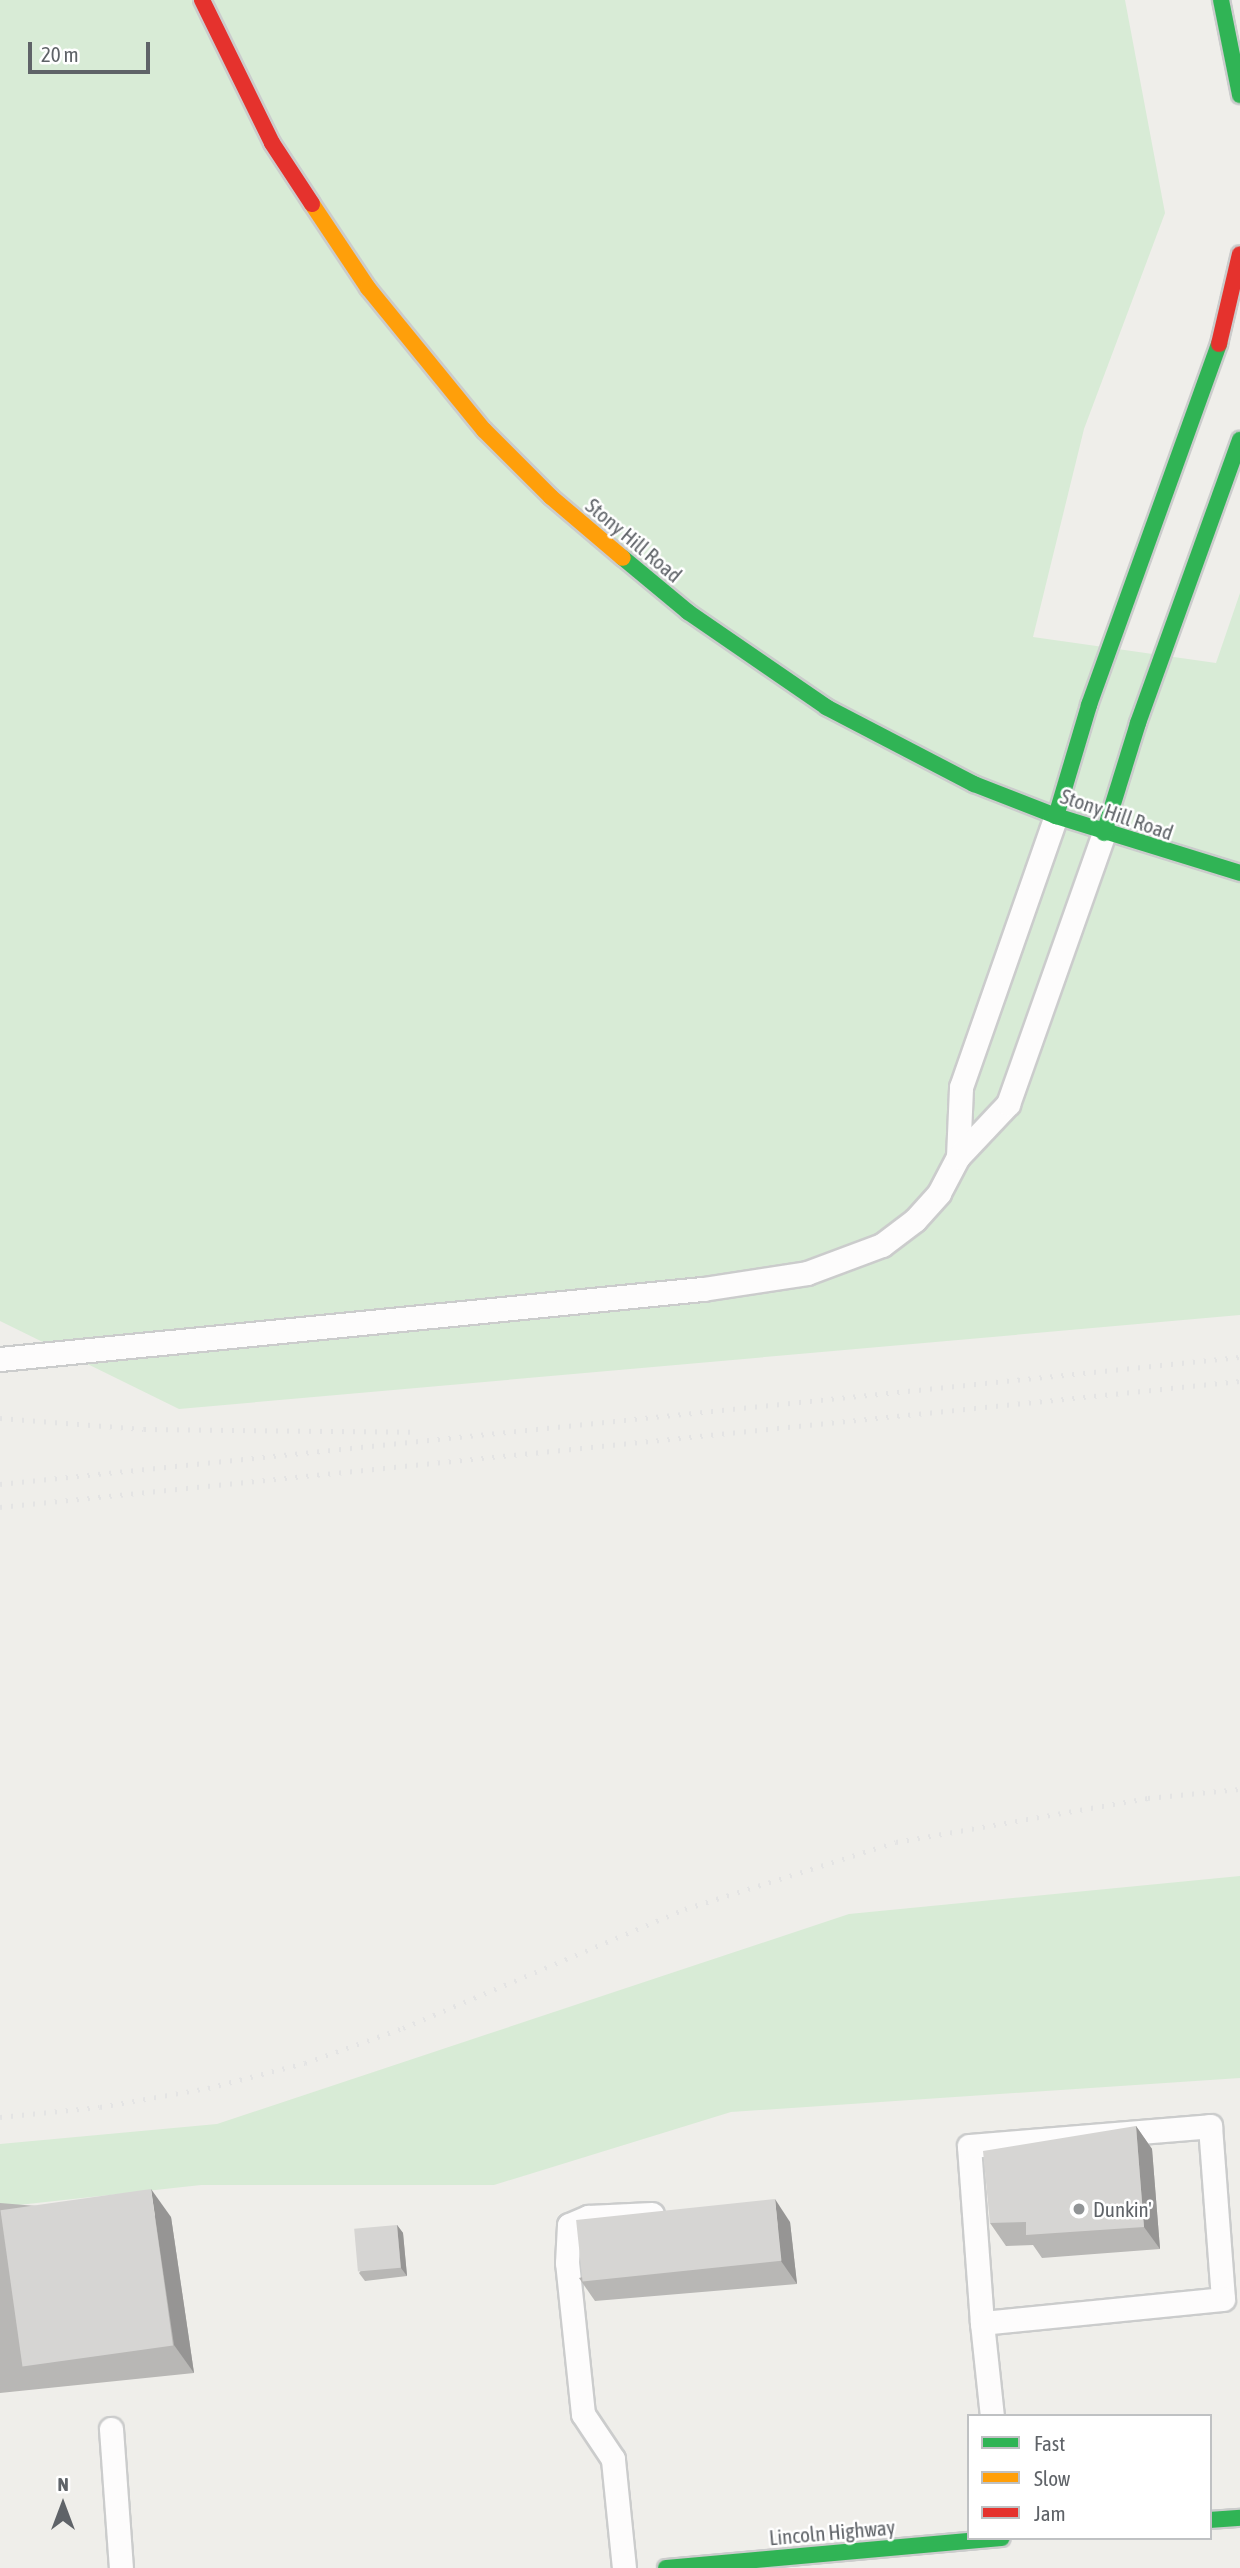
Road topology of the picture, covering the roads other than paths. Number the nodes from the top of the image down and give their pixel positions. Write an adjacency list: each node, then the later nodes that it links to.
1 (202, 0): 6 (main road, Stony Hill Road)
2 (1221, 0): 3 (main road)
3 (1240, 95)
4 (1240, 254): 6 (main road)
5 (1240, 440): 7 (main road)
6 (1056, 816): 7 (main road, Stony Hill Road); 9 (lane)
7 (1104, 833): 8 (main road, Stony Hill Road); 9 (lane)
8 (1240, 873)
9 (958, 1157): 10 (lane)
10 (0, 1359)
11 (679, 2213): 20 (lane)
12 (982, 2323): 12 (lane); 13 (lane)
13 (992, 2414)
14 (111, 2429): 19 (lane)
15 (1240, 2518): 16 (main road)
16 (1212, 2520)
17 (991, 2540): 18 (main road, Lincoln Highway)
18 (893, 2558): 21 (main road, Lincoln Highway)
19 (121, 2568)
20 (624, 2568)
21 (666, 2568)

